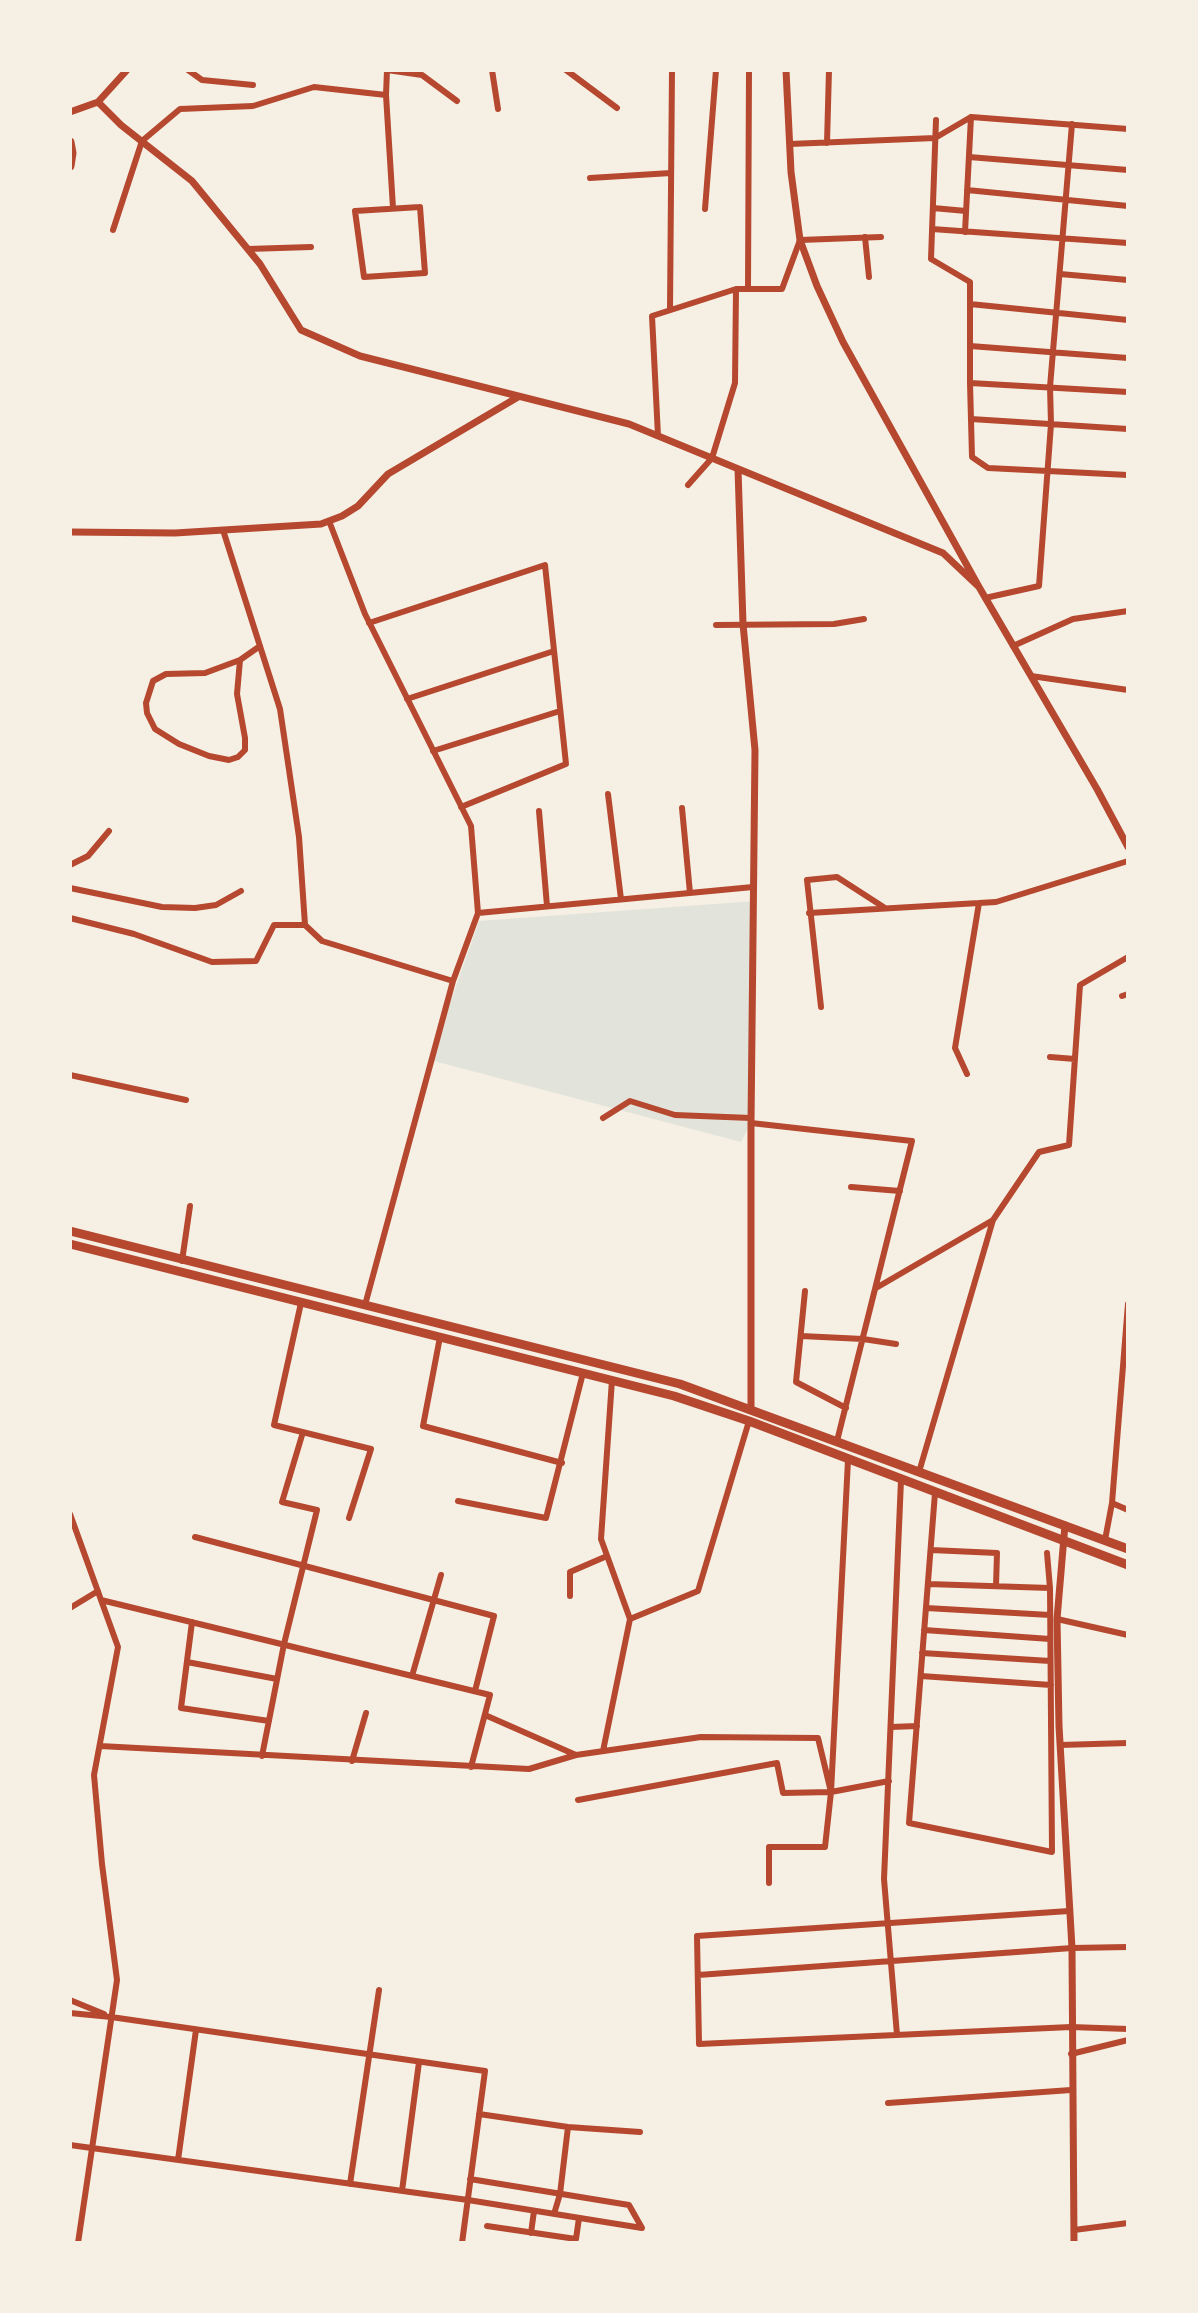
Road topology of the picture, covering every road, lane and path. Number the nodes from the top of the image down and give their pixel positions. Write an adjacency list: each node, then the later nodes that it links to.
1 (127, 70): 14 (street)
2 (188, 70): 11 (street)
3 (387, 70): 12 (street); 13 (street)
4 (492, 70): 16 (street)
5 (566, 70): 15 (street)
6 (672, 70): 31 (street)
7 (716, 70): 38 (street)
8 (749, 70): 54 (street)
9 (786, 70): 26 (street)
10 (829, 70): 25 (street)
11 (253, 85)
12 (386, 95): 23 (street); 36 (street)
13 (457, 101)
14 (98, 102): 17 (street); 23 (street)
15 (617, 108)
16 (498, 109)
17 (70, 112)
18 (971, 117): 20 (street); 22 (street); 27 (street)
19 (936, 120): 22 (street)
20 (1072, 124): 21 (street); 29 (street)
21 (1128, 129)
22 (935, 138): 25 (street); 37 (street)
23 (142, 141): 41 (street); 49 (street)
24 (70, 142): 28 (main road)
25 (827, 143): 26 (street)
26 (790, 144): 46 (street)
27 (969, 157): 29 (street); 33 (street)
28 (70, 166)
29 (1069, 166): 30 (street); 34 (street)
30 (1128, 170)
31 (671, 173): 32 (street); 56 (street)
32 (590, 178)
33 (967, 190): 34 (street); 39 (street)
34 (1066, 202): 35 (street); 45 (street)
35 (1128, 206)
36 (393, 208): 36 (street)
37 (933, 208): 39 (street); 40 (street)
38 (705, 209)
39 (966, 211): 42 (street)
40 (932, 229): 42 (street); 55 (street)
41 (113, 230)
42 (965, 232): 45 (street)
43 (865, 237): 44 (street); 46 (street); 51 (street)
44 (881, 237)
45 (1063, 239): 47 (street); 50 (street)
46 (800, 240): 54 (street); 78 (street)
47 (1128, 243)
48 (311, 247): 49 (street)
49 (248, 249): 65 (street)
50 (1060, 274): 52 (street); 57 (street)
51 (869, 277)
52 (1128, 280)
53 (736, 289): 54 (street); 56 (street); 70 (street)
54 (748, 289)
55 (970, 304): 57 (street); 59 (street)
56 (670, 310): 69 (street)
57 (1057, 313): 58 (street); 60 (street)
58 (1128, 320)
59 (970, 346): 60 (street); 62 (street)
60 (1054, 352): 61 (street); 63 (street)
61 (1128, 358)
62 (970, 383): 63 (street); 66 (street)
63 (1050, 387): 64 (street); 67 (street)
64 (1128, 392)
65 (518, 397): 69 (street); 75 (street)
66 (971, 419): 67 (street); 72 (street)
67 (1051, 424): 68 (street); 72 (street)
68 (1128, 429)
69 (658, 436): 70 (street)
70 (712, 458): 71 (street); 74 (street)
71 (738, 469): 78 (street); 83 (street)
72 (1049, 471): 73 (street); 79 (street)
73 (1128, 475)
74 (688, 485)
75 (329, 521): 76 (street); 82 (street)
76 (223, 530): 77 (street); 85 (street)
77 (70, 532)
78 (979, 587): 79 (street)
79 (985, 598): 86 (street)
80 (1128, 611): 86 (street)
81 (864, 619): 83 (street)
82 (369, 623): 87 (street); 91 (street)
83 (743, 624): 84 (street); 102 (street)
84 (716, 625)
85 (260, 646): 88 (street); 113 (street)
86 (1013, 646): 89 (street)
87 (554, 651): 91 (street); 92 (street)
88 (240, 660): 88 (street)
89 (1031, 676): 90 (street); 99 (street)
90 (1128, 690)
91 (407, 699): 93 (street)
92 (560, 711): 93 (street); 95 (street)
93 (433, 751): 95 (street)
94 (608, 794): 106 (street)
95 (461, 807): 110 (street)
96 (682, 808): 105 (street)
97 (539, 811): 108 (street)
98 (109, 831): 101 (street)
99 (1128, 847)
100 (1128, 861): 107 (street)
101 (70, 865)
102 (753, 887): 105 (street); 123 (street)
103 (70, 888): 104 (street)
104 (241, 891)
105 (690, 893): 106 (street)
106 (621, 899): 108 (street)
107 (979, 903): 109 (street); 119 (street)
108 (547, 906): 110 (street)
109 (885, 908): 111 (street); 111 (street)
110 (478, 913): 115 (street)
111 (809, 913): 116 (street)
112 (70, 918): 113 (street)
113 (305, 925): 115 (street)
114 (1128, 957): 118 (street)
115 (453, 981): 135 (street)
116 (821, 1007)
117 (1050, 1057): 118 (street)
118 (1075, 1059): 127 (street)
119 (967, 1074)
120 (70, 1075): 121 (street)
121 (186, 1100)
122 (603, 1118): 123 (street)
123 (751, 1120): 125 (street); 142 (street)
124 (851, 1187): 125 (street)
125 (900, 1191): 131 (street)
126 (190, 1206): 130 (street)
127 (993, 1220): 131 (street); 149 (street)
128 (70, 1231): 130 (main road)
129 (70, 1244): 133 (main road)
130 (182, 1261): 135 (main road)
131 (876, 1288): 138 (street)
132 (805, 1291): 136 (street)
133 (301, 1303): 137 (main road); 145 (street)
134 (1128, 1304): 153 (street)
135 (365, 1305): 142 (main road)
136 (801, 1336): 138 (street); 143 (street)
137 (440, 1337): 140 (main road); 148 (street)
138 (863, 1339): 139 (street); 143 (street)
139 (896, 1344)
140 (583, 1373): 141 (main road); 148 (street)
141 (612, 1380): 144 (main road); 166 (street)
142 (751, 1408): 146 (main road)
143 (846, 1408): 146 (street)
144 (749, 1421): 147 (main road); 180 (street)
145 (303, 1432): 156 (street); 168 (street)
146 (837, 1441): 149 (main road)
147 (848, 1460): 150 (main road); 208 (street)
148 (562, 1463): 152 (street)
149 (919, 1472): 157 (main road)
150 (901, 1480): 151 (main road); 198 (street)
151 (935, 1493): 160 (main road); 164 (street)
152 (458, 1501)
153 (1112, 1503): 154 (street); 162 (street)
154 (1128, 1510)
155 (70, 1514): 161 (street)
156 (349, 1518)
157 (1065, 1525): 160 (street); 162 (main road)
158 (195, 1537): 168 (street)
159 (70, 1538): 161 (street)
160 (1063, 1539): 167 (main road); 179 (street)
161 (79, 1540): 173 (street)
162 (1105, 1540): 163 (main road)
163 (1128, 1549)
164 (931, 1550): 170 (street); 171 (street)
165 (1047, 1553): 172 (street)
166 (607, 1556): 174 (street); 180 (street)
167 (1128, 1565)
168 (305, 1566): 176 (street); 185 (street)
169 (441, 1575): 176 (street)
170 (928, 1584): 171 (street); 178 (street)
171 (996, 1586): 172 (street)
172 (1050, 1588): 179 (street)
173 (98, 1591): 175 (street); 177 (street)
174 (570, 1596)
175 (101, 1600): 181 (street); 201 (street)
176 (434, 1600): 189 (street); 193 (street)
177 (70, 1608)
178 (926, 1608): 179 (street); 182 (street)
179 (1053, 1617): 183 (street); 184 (street); 200 (street)
180 (630, 1619): 202 (street)
181 (192, 1622): 185 (street); 188 (street)
182 (924, 1630): 184 (street); 186 (street)
183 (1128, 1635)
184 (1050, 1639): 187 (street)
185 (284, 1644): 189 (street); 191 (street)
186 (922, 1653): 187 (street); 190 (street)
187 (1050, 1661): 192 (street)
188 (187, 1662): 191 (street); 196 (street)
189 (412, 1676): 193 (street)
190 (921, 1676): 192 (street); 197 (street)
191 (277, 1679): 196 (street)
192 (1051, 1685): 197 (street)
193 (475, 1691): 195 (street)
194 (366, 1713): 205 (street)
195 (485, 1715): 203 (street); 206 (street)
196 (269, 1721): 204 (street)
197 (917, 1726): 198 (street)
198 (891, 1727): 207 (street)
199 (1128, 1743): 200 (street)
200 (1060, 1745): 211 (street)
201 (100, 1746): 204 (street); 220 (street)
202 (603, 1751): 203 (street); 208 (street)
203 (576, 1755): 206 (street)
204 (262, 1756): 205 (street)
205 (352, 1761): 206 (street)
206 (471, 1767)
207 (889, 1781): 208 (street); 212 (street)
208 (831, 1792): 209 (street); 210 (street)
209 (578, 1800)
210 (769, 1883)
211 (1069, 1911): 212 (street); 214 (street)
212 (890, 1923): 215 (street); 216 (street)
213 (1128, 1947): 214 (street)
214 (1072, 1948): 215 (street); 221 (street)
215 (893, 1961): 216 (street); 224 (street)
216 (698, 1975): 224 (street)
217 (379, 1990): 227 (street)
218 (70, 2000): 220 (street)
219 (70, 2013): 220 (street)
220 (111, 2017): 223 (street); 235 (street)
221 (1071, 2027): 222 (street); 224 (street); 226 (street)
222 (1128, 2029)
223 (196, 2030): 227 (street); 236 (street)
224 (897, 2035)
225 (1128, 2040): 226 (street)
226 (1071, 2054): 229 (street)
227 (369, 2055): 228 (street); 238 (street)
228 (419, 2062): 231 (street); 239 (street)
229 (1071, 2090): 230 (street); 247 (street)
230 (888, 2103)
231 (479, 2114): 232 (street); 237 (street)
232 (568, 2127): 233 (street); 240 (street)
233 (640, 2132)
234 (70, 2145): 235 (street)
235 (91, 2148): 236 (street); 249 (street)
236 (178, 2160): 238 (street)
237 (470, 2179): 240 (street); 241 (street)
238 (350, 2184): 239 (street)
239 (402, 2191): 241 (street)
240 (560, 2194): 243 (street); 244 (street)
241 (468, 2200): 242 (street); 250 (street)
242 (534, 2211): 243 (street); 248 (street)
243 (554, 2214): 244 (street)
244 (579, 2218): 248 (street)
245 (1128, 2223): 247 (street)
246 (487, 2226): 248 (street)
247 (1074, 2230): 251 (street)
248 (531, 2233)
249 (78, 2243)
250 (462, 2243)
251 (1074, 2243)

